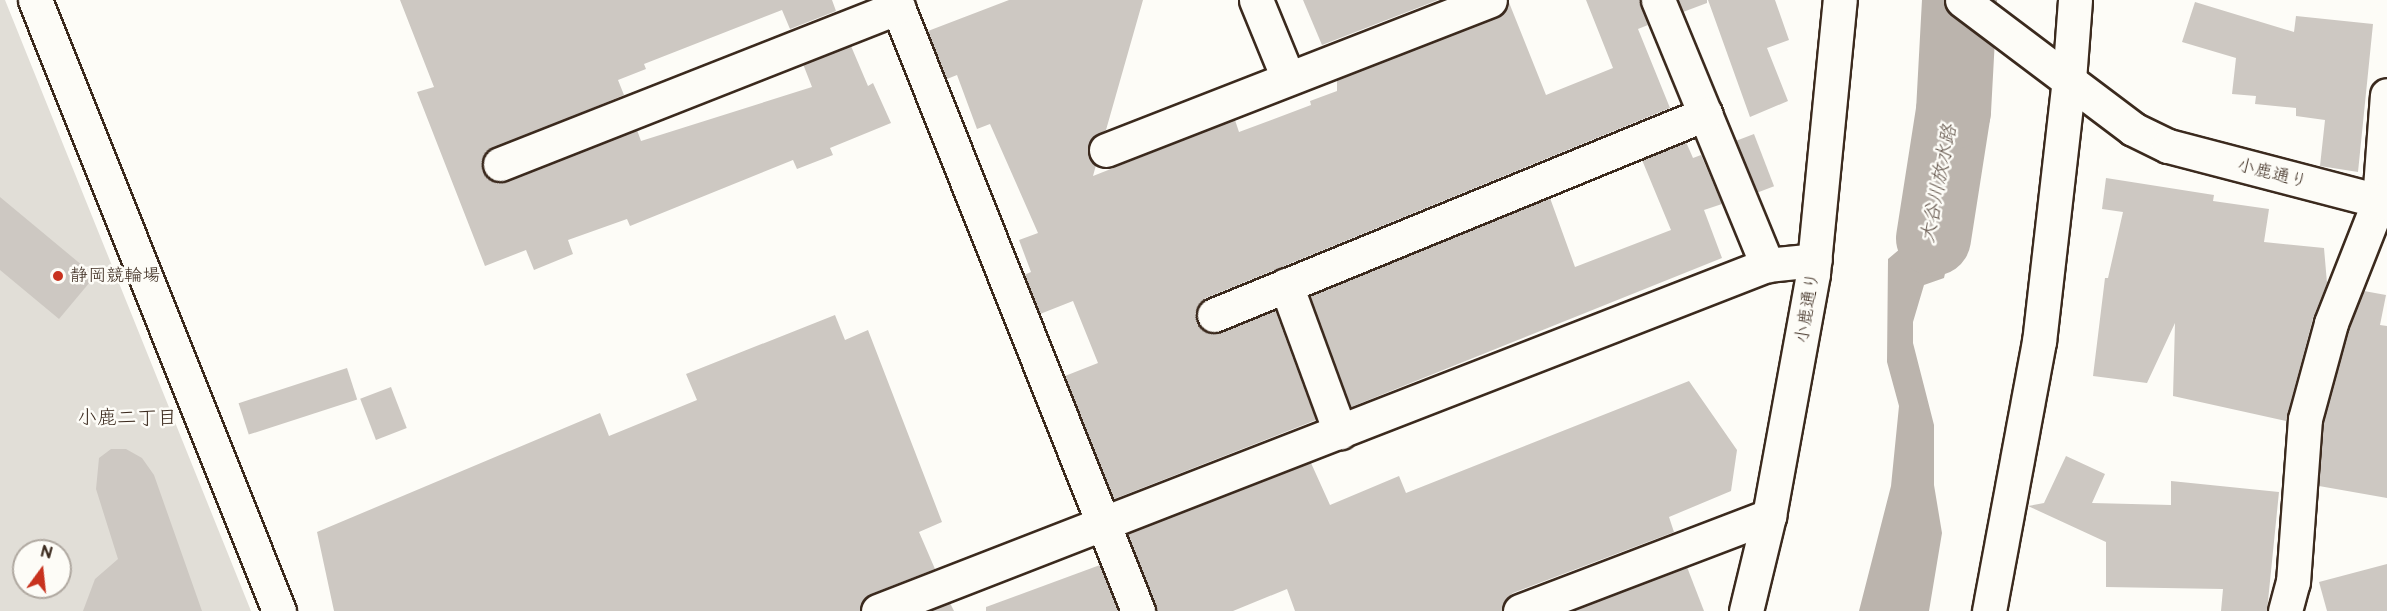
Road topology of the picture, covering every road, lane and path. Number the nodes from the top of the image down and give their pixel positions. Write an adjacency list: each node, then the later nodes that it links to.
1 (35, 0): 23 (street)
2 (1256, 0): 9 (street)
3 (1490, 0): 9 (street)
4 (1658, 0): 12 (street)
5 (1840, 0): 16 (street, 小鹿通り)
6 (1962, 0): 10 (street, 小鹿通り)
7 (2075, 0): 10 (street)
8 (896, 3): 14 (street); 22 (street)
9 (1288, 78): 13 (street)
10 (2069, 80): 15 (street, 小鹿通り); 28 (street)
11 (2387, 95): 15 (street)
12 (1705, 114): 17 (street); 18 (street)
13 (1106, 150)
14 (500, 164)
15 (2383, 202): 29 (street)
16 (1815, 260): 17 (street); 21 (street, 小鹿通り)
17 (1767, 265): 20 (street)
18 (1286, 285): 19 (street); 20 (street)
19 (1214, 315)
20 (1340, 432): 22 (street)
21 (1769, 516): 26 (street); 27 (street, 小鹿通り)
22 (1104, 525): 24 (street); 25 (street)
23 (279, 611)
24 (878, 611)
25 (1138, 611)
26 (1520, 611)
27 (1746, 611)
28 (1989, 611)
29 (2285, 611)

